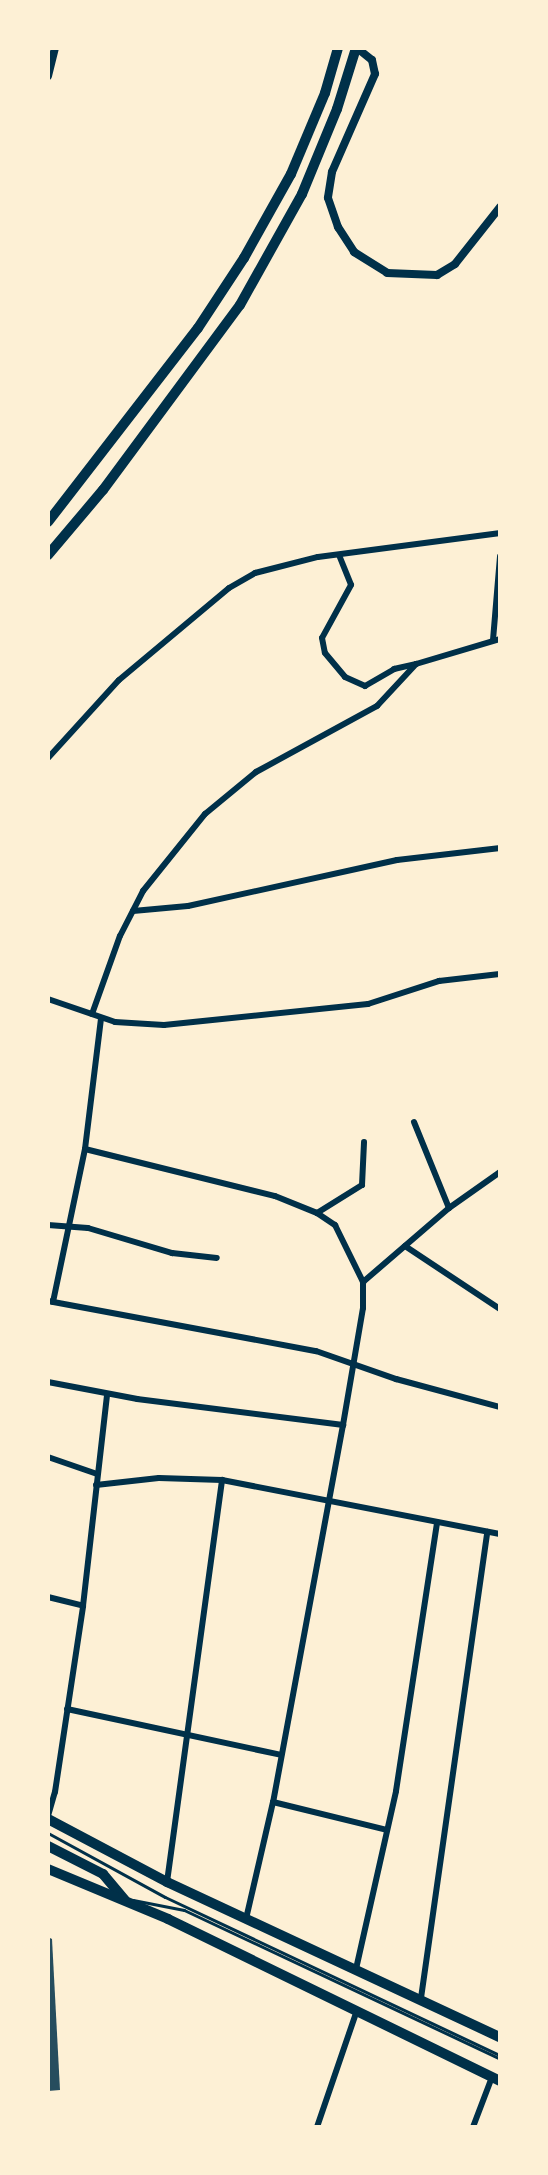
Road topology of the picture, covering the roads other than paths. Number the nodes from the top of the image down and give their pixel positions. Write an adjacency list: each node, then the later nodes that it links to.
1 (55, 48): 4 (street)
2 (338, 48): 6 (main road)
3 (357, 48): 5 (street); 8 (main road)
4 (48, 76)
5 (500, 207)
6 (48, 522)
7 (500, 533): 9 (street)
8 (48, 555)
9 (339, 555): 12 (street); 13 (street)
10 (500, 556): 11 (street)
11 (497, 640): 12 (street)
12 (416, 664): 15 (street)
13 (48, 758)
14 (500, 848): 15 (street)
15 (133, 911): 18 (street)
16 (500, 974): 19 (street)
17 (48, 999): 18 (street)
18 (92, 1014): 19 (street)
19 (102, 1018): 22 (street)
20 (414, 1122): 24 (street)
21 (364, 1142): 25 (street)
22 (85, 1149): 25 (street); 27 (street)
23 (500, 1172): 24 (street)
24 (449, 1208): 28 (street)
25 (317, 1212): 30 (street)
26 (48, 1225): 27 (street)
27 (68, 1228): 29 (street); 31 (street)
28 (405, 1246): 30 (street); 32 (street)
29 (217, 1258)
30 (363, 1282): 33 (street)
31 (51, 1301): 33 (street)
32 (500, 1309)
33 (353, 1362): 36 (street); 37 (street)
34 (48, 1382): 35 (street)
35 (107, 1394): 37 (street); 39 (street)
36 (500, 1407)
37 (343, 1425): 42 (street)
38 (48, 1457): 39 (street)
39 (96, 1474): 41 (street)
40 (222, 1480): 41 (street); 42 (street); 49 (street)
41 (96, 1485): 47 (street)
42 (328, 1498): 43 (street); 50 (street)
43 (437, 1522): 44 (street); 53 (street)
44 (487, 1532): 45 (street); 61 (street)
45 (500, 1534)
46 (48, 1597): 47 (street)
47 (83, 1606): 48 (street)
48 (67, 1709): 49 (street); 52 (street)
49 (189, 1735): 50 (street); 57 (street)
50 (281, 1755): 51 (street)
51 (273, 1802): 53 (street); 59 (street)
52 (48, 1817): 57 (main road)
53 (387, 1830): 60 (street)
54 (48, 1833): 64 (lane)
55 (48, 1846): 58 (main road)
56 (48, 1869): 58 (main road)
57 (167, 1882): 59 (main road)
58 (125, 1900): 62 (main road); 64 (lane)
59 (246, 1919): 60 (main road)
60 (356, 1969): 61 (main road)
61 (421, 1998): 63 (main road)
62 (356, 2013): 65 (main road); 66 (street)
63 (500, 2037)
64 (500, 2057)
65 (496, 2079): 67 (street)
66 (316, 2127)
67 (474, 2127)

